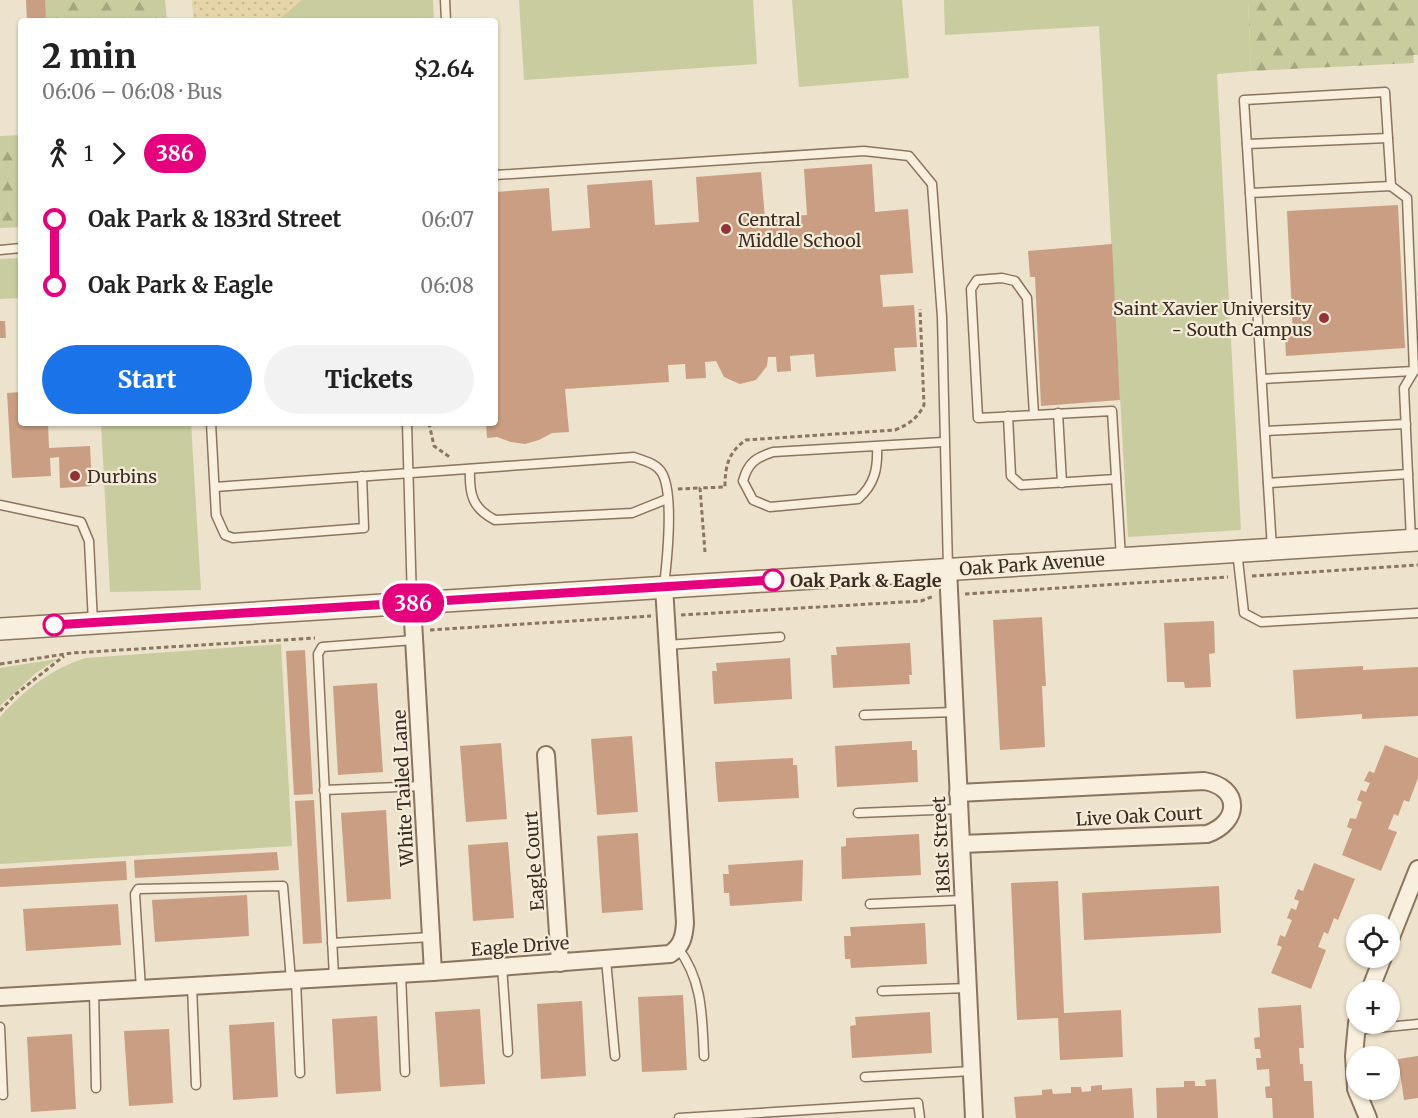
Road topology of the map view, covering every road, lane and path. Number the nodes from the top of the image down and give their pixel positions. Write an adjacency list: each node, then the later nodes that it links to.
1 (445, 0): 2 (lane)
2 (446, 18)
3 (1388, 138): 4 (lane); 4 (lane); 6 (lane)
4 (1247, 144): 7 (lane)
5 (498, 175): 19 (lane)
6 (1391, 186): 7 (lane); 10 (lane)
7 (1250, 193): 11 (lane)
8 (18, 248): 9 (lane)
9 (0, 250)
10 (1414, 371): 11 (lane); 15 (lane)
11 (1262, 379): 18 (lane)
12 (1058, 413): 13 (lane); 25 (lane); 26 (lane)
13 (1034, 415): 14 (lane); 14 (lane)
14 (1008, 416): 26 (lane)
15 (1406, 424): 18 (lane); 23 (lane)
16 (211, 426): 28 (lane)
17 (407, 426): 22 (lane)
18 (1265, 431): 27 (lane)
19 (943, 442): 20 (lane); 36 (lane)
20 (877, 446): 20 (lane)
21 (470, 469): 22 (lane); 29 (lane); 29 (lane)
22 (410, 473): 24 (lane); 40 (lane)
23 (1408, 474): 27 (lane); 31 (lane)
24 (362, 476): 28 (lane); 28 (lane)
25 (1116, 479): 26 (lane); 34 (lane)
26 (1062, 483)
27 (1268, 483): 32 (lane)
28 (215, 487)
29 (667, 499): 38 (lane)
30 (0, 505): 43 (lane)
31 (1414, 540): 32 (street, Oak Park Avenue)
32 (1272, 549): 33 (street, Oak Park Avenue)
33 (1237, 551): 34 (street, Oak Park Avenue); 37 (lane)
34 (1121, 559): 36 (street, Oak Park Avenue)
35 (1418, 565): 37 (path)
36 (948, 569): 38 (street, Oak Park Avenue); 39 (street, 181st Street)
37 (1239, 577): 39 (path); 41 (lane)
38 (664, 587): 40 (street, Oak Park Avenue); 42 (street)
39 (949, 595): 42 (path); 52 (street, 181st Street)
40 (412, 603): 43 (street, Oak Park Avenue); 45 (street, White Tailed Lane)
41 (1418, 613)
42 (666, 615): 45 (path); 48 (street)
43 (93, 623): 44 (street, Oak Park Avenue)
44 (0, 628)
45 (414, 636): 55 (street, White Tailed Lane); 56 (lane)
46 (322, 637): 49 (path)
47 (780, 637): 48 (lane)
48 (667, 645): 66 (street)
49 (65, 654): 50 (path); 51 (path)
50 (0, 664)
51 (0, 711)
52 (954, 712): 53 (lane); 57 (street, 181st Street)
53 (864, 715)
54 (546, 755): 68 (street, Eagle Court)
55 (423, 786): 56 (lane); 64 (street, White Tailed Lane)
56 (324, 790): 65 (lane)
57 (959, 801): 58 (lane); 59 (street, 181st Street); 59 (street, Live Oak Court)
58 (858, 813)
59 (961, 844): 61 (street, 181st Street)
60 (1418, 869): 63 (street)
61 (964, 900): 62 (lane); 75 (street, 181st Street)
62 (870, 904)
63 (1400, 914)
64 (431, 937): 65 (lane); 70 (street, White Tailed Lane)
65 (332, 943): 72 (lane)
66 (678, 948): 67 (street, Eagle Drive); 85 (lane)
67 (606, 960): 68 (street, Eagle Drive); 84 (lane)
68 (560, 963): 69 (street, Eagle Drive)
69 (502, 966): 70 (street, Eagle Drive); 83 (lane)
70 (433, 972): 71 (street, Eagle Drive)
71 (401, 974): 72 (street, Eagle Drive); 87 (lane)
72 (334, 978): 73 (street, Eagle Drive)
73 (294, 980): 74 (street, Eagle Drive); 76 (lane); 88 (lane)
74 (192, 986): 76 (street, Eagle Drive); 90 (lane)
75 (968, 988): 77 (lane); 86 (street, 181st Street)
76 (141, 989): 78 (street, Eagle Drive)
77 (882, 991)
78 (94, 992): 79 (street, Eagle Drive); 91 (lane)
79 (0, 997)
80 (1418, 1024): 81 (lane)
81 (1400, 1025)
82 (0, 1027): 92 (lane)
83 (508, 1052)
84 (615, 1056)
85 (704, 1056)
86 (972, 1071): 89 (lane); 97 (street, 181st Street)
87 (405, 1072)
88 (300, 1073)
89 (865, 1077)
90 (196, 1085)
91 (96, 1088)
92 (3, 1095)
93 (1361, 1100): 98 (street)
94 (794, 1114): 95 (lane); 96 (lane)
95 (679, 1118)
96 (920, 1118)
97 (974, 1118)
98 (1368, 1118)

